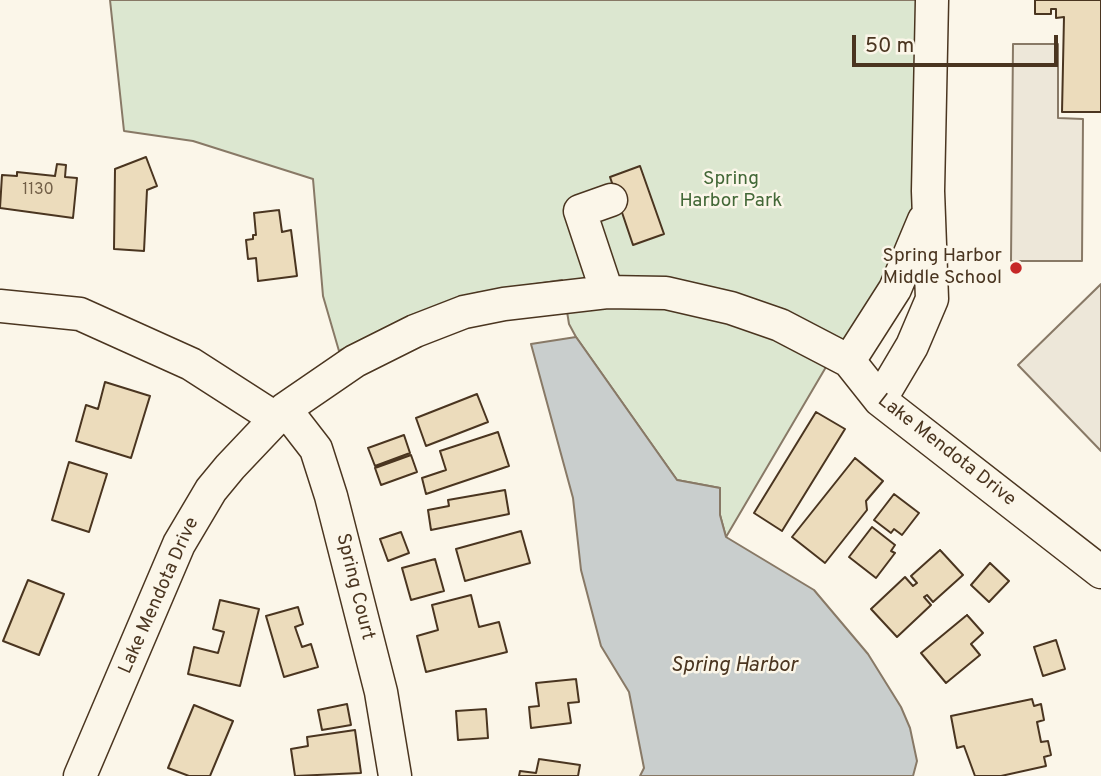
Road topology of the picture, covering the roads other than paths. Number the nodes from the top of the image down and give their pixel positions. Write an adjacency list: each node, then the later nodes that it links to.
1 (932, 0): 2 (street)
2 (928, 191): 6 (street); 7 (street)
3 (611, 200): 4 (street)
4 (607, 292): 6 (street, Lake Mendota Drive); 8 (street, Lake Mendota Drive)
5 (0, 306): 8 (street, Spring Court)
6 (849, 361): 7 (street, Lake Mendota Drive)
7 (880, 400): 9 (street, Lake Mendota Drive)
8 (280, 413): 10 (street, Lake Mendota Drive); 11 (street, Spring Court)
9 (1101, 572)
10 (80, 776)
11 (395, 776)

